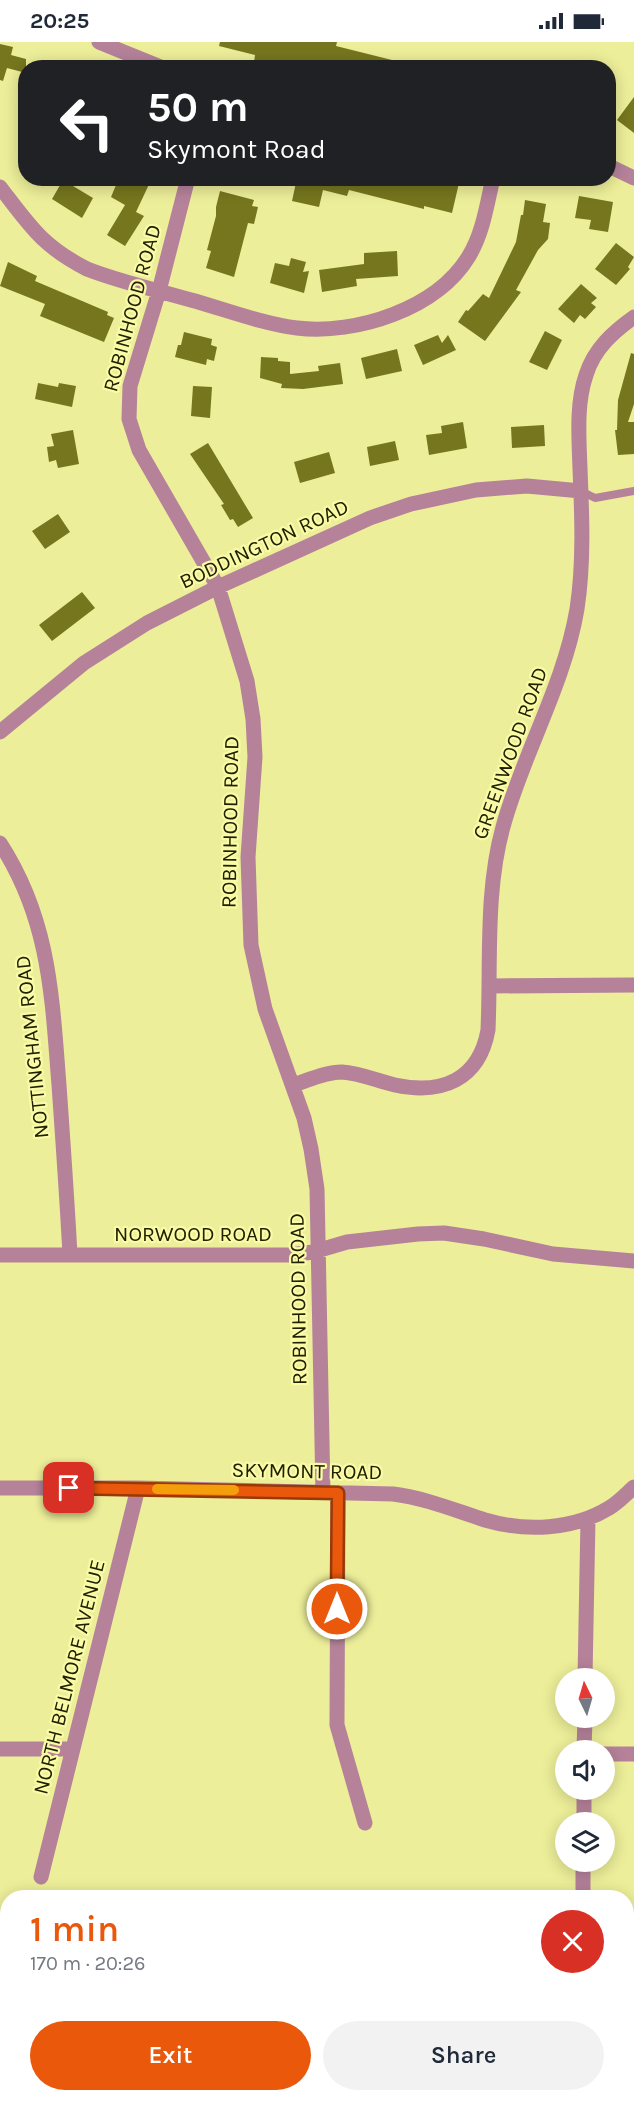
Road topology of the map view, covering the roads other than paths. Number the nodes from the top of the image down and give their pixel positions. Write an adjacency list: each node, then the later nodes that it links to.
1 (99, 42): 2 (street)
2 (143, 60)
3 (616, 169): 4 (street)
4 (634, 178)
5 (186, 186): 8 (street, ROBINHOOD ROAD)
6 (491, 186): 8 (street)
7 (0, 188): 8 (street)
8 (159, 291): 12 (street, ROBINHOOD ROAD)
9 (634, 316): 10 (street, GREENWOOD ROAD)
10 (581, 491): 11 (lane); 12 (street, BODDINGTON ROAD); 16 (street, GREENWOOD ROAD)
11 (634, 491)
12 (218, 587): 13 (street, BODDINGTON ROAD); 17 (street, ROBINHOOD ROAD)
13 (0, 732)
14 (0, 843): 20 (street, NOTTINGHAM ROAD)
15 (634, 985): 16 (street)
16 (490, 986): 17 (street, GREENWOOD ROAD)
17 (293, 1085): 18 (street, ROBINHOOD ROAD)
18 (319, 1251): 20 (street, NORWOOD ROAD); 21 (street, NORWOOD ROAD); 25 (street, ROBINHOOD ROAD)
19 (0, 1255): 20 (street, NORWOOD ROAD)
20 (70, 1255)
21 (634, 1262)
22 (634, 1487): 26 (street, SKYMONT ROAD)
23 (0, 1488): 24 (street, SKYMONT ROAD)
24 (138, 1488): 25 (street, SKYMONT ROAD); 29 (street, NORTH BELMORE AVENUE)
25 (330, 1493): 26 (street, SKYMONT ROAD); 32 (street, ROBINHOOD ROAD)
26 (588, 1519): 27 (street)
27 (585, 1668)
28 (0, 1749): 29 (street)
29 (72, 1749): 34 (street, NORTH BELMORE AVENUE)
30 (615, 1754): 31 (street)
31 (634, 1754)
32 (364, 1823)
33 (583, 1872): 35 (street)
34 (41, 1877)
35 (583, 1890)

